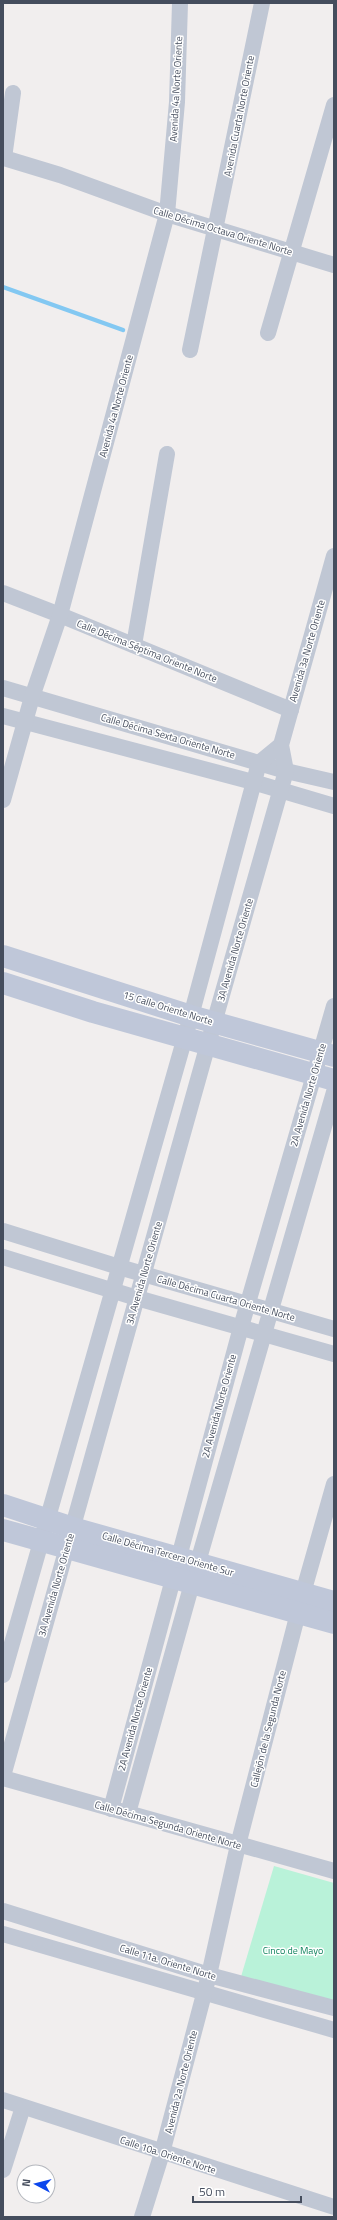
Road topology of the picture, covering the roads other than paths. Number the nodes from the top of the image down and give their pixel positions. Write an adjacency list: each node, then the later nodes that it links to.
1 (180, 3): 5 (street, Avenida 4a Norte Oriente)
2 (262, 3): 6 (street, Avenida Cuarta Norte Oriente)
3 (12, 93): 5 (street, Calle Décima Octava Oriente Norte)
4 (334, 105): 7 (street)
5 (167, 214): 6 (street, Calle Décima Octava Oriente Norte); 14 (street, Avenida 4a Norte Oriente)
6 (216, 230): 7 (street, Calle Décima Octava Oriente Norte); 10 (street, Avenida Cuarta Norte Oriente)
7 (291, 252): 8 (street, Calle Décima Octava Oriente Norte); 9 (street)
8 (334, 266)
9 (268, 333)
10 (190, 350)
11 (166, 454): 15 (street)
12 (334, 556): 18 (street, Avenida 3a Norte Oriente)
13 (3, 593): 14 (street, Calle Décima Séptima Oriente Norte)
14 (60, 615): 15 (street, Calle Décima Séptima Oriente Norte); 17 (street, Avenida 4a Norte Oriente)
15 (134, 645): 18 (street, Calle Décima Séptima Oriente Norte)
16 (3, 688): 17 (street, Calle Décima Sexta Oriente Norte)
17 (32, 697): 20 (street, Avenida 4a Norte Oriente); 22 (street, Calle Décima Sexta Oriente Norte)
18 (291, 710): 21 (street, Avenida 3a Norte Oriente)
19 (3, 716): 20 (street)
20 (25, 723): 24 (street); 27 (street, Avenida 4a Norte Oriente)
21 (281, 746): 22 (street); 23 (street, Avenida 3a Norte Oriente)
22 (259, 763): 23 (street, Calle Décima Sexta Oriente Norte); 24 (street)
23 (286, 771): 25 (street, Calle Décima Sexta Oriente Norte); 26 (street, 3A Avenida Norte Oriente)
24 (253, 782): 26 (street); 32 (street)
25 (334, 782)
26 (281, 790): 28 (street); 33 (street, 3A Avenida Norte Oriente)
27 (3, 800)
28 (334, 806)
29 (3, 956): 32 (main road, 15 Calle Oriente Norte)
30 (3, 983): 34 (main road)
31 (334, 1006): 36 (street, 2A Avenida Norte Oriente)
32 (191, 1016): 33 (main road, 15 Calle Oriente Norte); 34 (street)
33 (214, 1022): 35 (street, 3A Avenida Norte Oriente); 36 (main road, 15 Calle Oriente Norte)
34 (185, 1038): 35 (main road); 42 (street)
35 (208, 1044): 37 (main road); 43 (street, 3A Avenida Norte Oriente)
36 (327, 1054): 37 (street, 2A Avenida Norte Oriente)
37 (313, 1074): 38 (main road); 46 (street, 2A Avenida Norte Oriente)
38 (334, 1080)
39 (334, 1092): 47 (street, 2A Avenida Norte Oriente)
40 (3, 1231): 42 (street, Calle Décima Cuarta Oriente Norte)
41 (3, 1257): 44 (street)
42 (119, 1267): 43 (street, Calle Décima Cuarta Oriente Norte); 44 (street)
43 (143, 1274): 45 (street, 3A Avenida Norte Oriente); 46 (street, Calle Décima Cuarta Oriente Norte)
44 (112, 1290): 45 (street); 54 (street)
45 (137, 1298): 48 (street); 56 (street, 3A Avenida Norte Oriente)
46 (249, 1305): 47 (street, Calle Décima Cuarta Oriente Norte); 48 (street, 2A Avenida Norte Oriente)
47 (271, 1311): 49 (street, Calle Décima Cuarta Oriente Norte); 50 (street, 2A Avenida Norte Oriente)
48 (241, 1327): 50 (street); 58 (street, 2A Avenida Norte Oriente)
49 (334, 1328)
50 (264, 1334): 51 (street); 58 (street, 2A Avenida Norte Oriente)
51 (334, 1354)
52 (334, 1484): 60 (street, Callejón de la Segunda Norte)
53 (3, 1505): 54 (main road, Calle Décima Tercera Oriente Sur)
54 (48, 1519): 56 (main road, Calle Décima Tercera Oriente Sur); 57 (street)
55 (3, 1530): 57 (main road, Calle Décima Tercera Oriente Sur)
56 (70, 1537): 57 (main road, Calle Décima Tercera Oriente Sur); 58 (main road, Calle Décima Tercera Oriente Sur); 63 (street, 3A Avenida Norte Oriente)
57 (42, 1540): 62 (street)
58 (186, 1569): 60 (main road, Calle Décima Tercera Oriente Sur); 64 (street, 2A Avenida Norte Oriente); 65 (street, 2A Avenida Norte Oriente)
59 (334, 1602): 60 (main road, Calle Décima Tercera Oriente Sur)
60 (301, 1603): 61 (main road, Calle Décima Tercera Oriente Sur); 66 (street, Callejón de la Segunda Norte)
61 (334, 1623)
62 (3, 1675)
63 (3, 1777): 64 (street, Calle Décima Segunda Oriente Norte)
64 (111, 1809): 65 (street, Calle Décima Segunda Oriente Norte)
65 (128, 1813): 66 (street, Calle Décima Segunda Oriente Norte)
66 (238, 1845): 67 (street, Calle Décima Segunda Oriente Norte); 70 (street, Callejón de la Segunda Norte)
67 (334, 1871)
68 (3, 1911): 70 (street, Calle 11a. Oriente Norte)
69 (3, 1934): 71 (street, Calle 11a. Oriente Norte)
70 (209, 1975): 71 (street, Avenida 2a Norte Oriente); 72 (street, Calle 11a. Oriente Norte)
71 (204, 1992): 73 (street, Calle 11a. Oriente Norte); 76 (street, Avenida 2a Norte Oriente)
72 (334, 2008)
73 (334, 2030)
74 (3, 2100): 75 (street, Calle 10a. Oriente Norte)
75 (23, 2107): 76 (street, Calle 10a. Oriente Norte); 77 (street)
76 (162, 2153): 78 (street, Calle 10a. Oriente Norte); 79 (street, Avenida 2a Norte Oriente)
77 (3, 2170)
78 (334, 2207)
79 (142, 2217)

